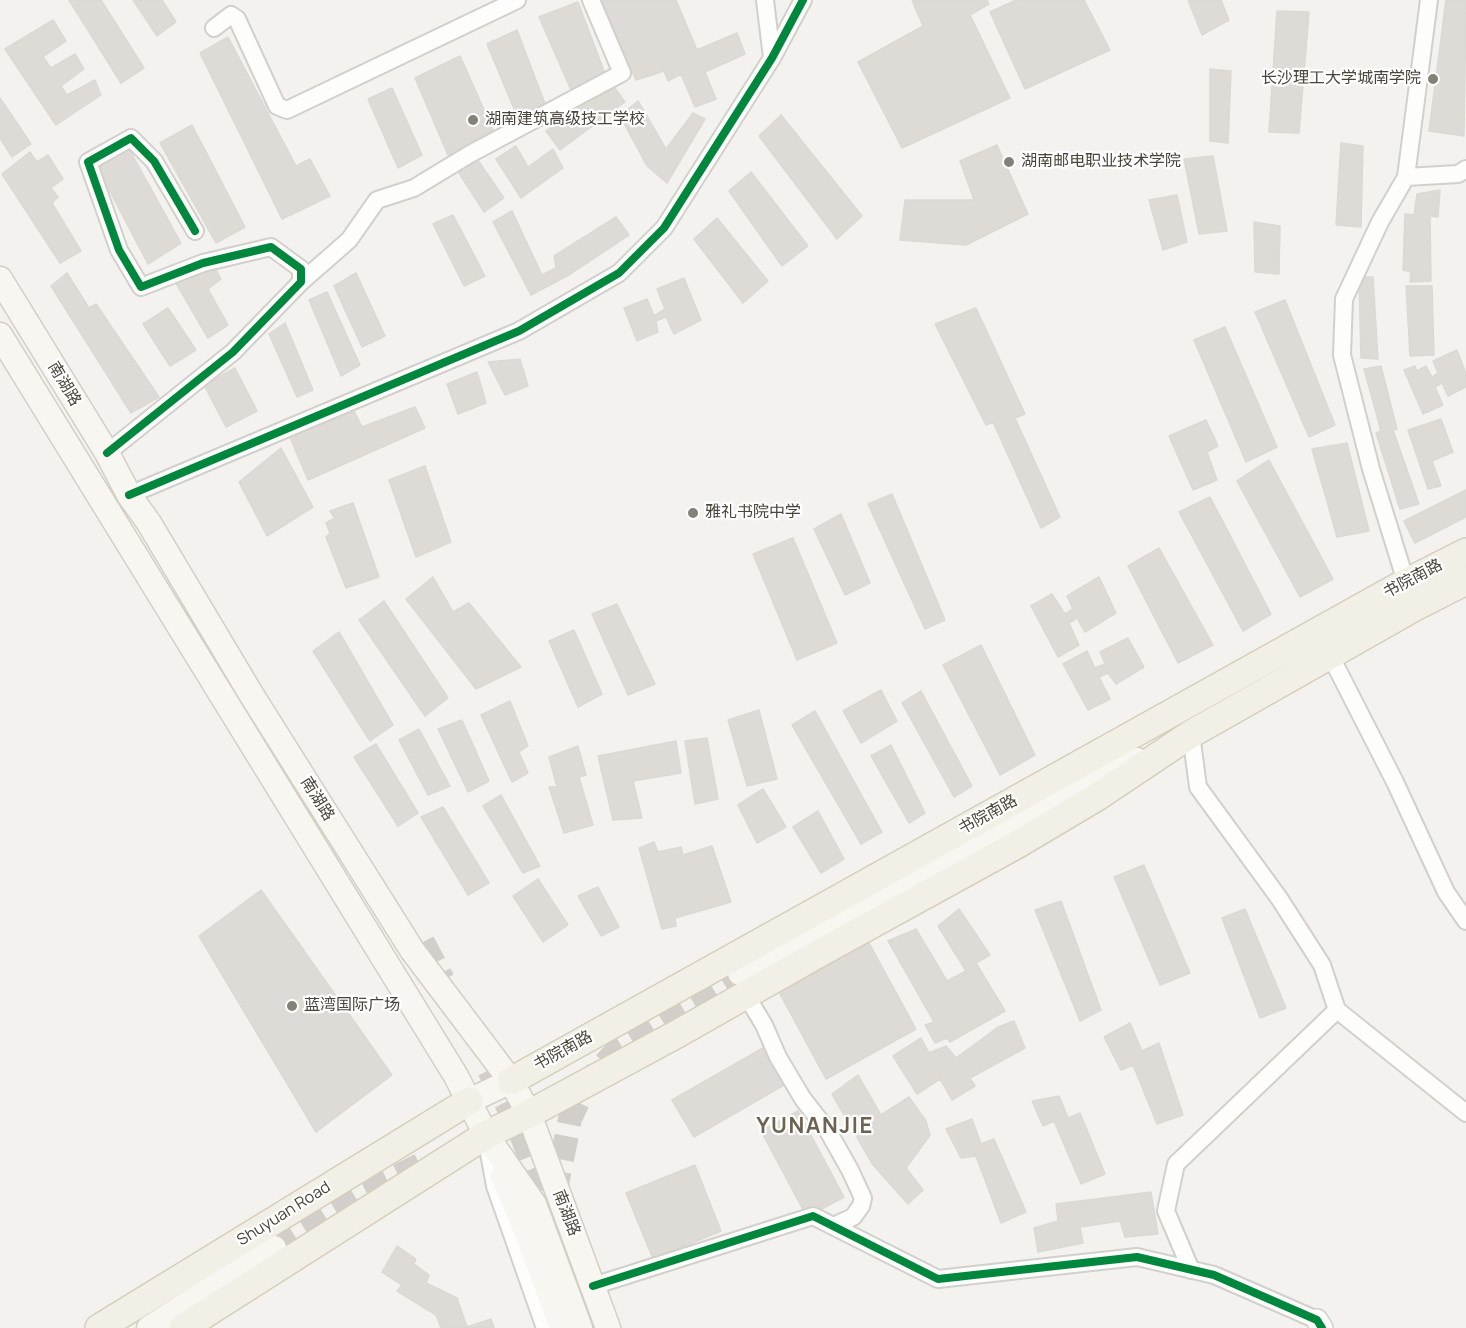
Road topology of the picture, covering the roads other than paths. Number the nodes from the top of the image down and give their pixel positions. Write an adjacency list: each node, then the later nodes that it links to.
1 (517, 0): 6 (street)
2 (591, 0): 12 (street)
3 (765, 0): 7 (street)
4 (803, 0): 7 (street)
5 (1429, 0): 9 (street)
6 (214, 28)
7 (772, 58): 15 (street)
8 (1466, 168): 9 (street)
9 (1406, 177): 19 (street)
10 (195, 231): 12 (street)
11 (0, 279): 14 (main road, 南湖路)
12 (301, 282): 14 (street)
13 (0, 335): 27 (main road, 南湖路)
14 (107, 453): 15 (main road, 南湖路)
15 (129, 495): 16 (main road, 南湖路)
16 (149, 523): 23 (main road); 26 (main road, 南湖路)
17 (1466, 552): 19 (main road, 书院南路)
18 (1466, 581): 20 (main road, 书院南路)
19 (1406, 582): 26 (main road, 书院南路)
20 (1330, 655): 21 (main road, 书院南路); 22 (street)
21 (1191, 734): 24 (main road, 书院南路); 25 (street)
22 (1466, 921)
23 (423, 942)
24 (743, 984): 29 (main road, 书院南路); 31 (street)
25 (1337, 1010): 28 (street); 33 (street)
26 (511, 1081): 27 (main road); 29 (main road, 南湖路)
27 (470, 1101): 30 (main road, 南湖路); 36 (main road, Shuyuan Road)
28 (1466, 1113)
29 (529, 1114): 30 (main road); 34 (main road, 南湖路)
30 (486, 1135): 38 (main road); 39 (street); 40 (main road); 41 (main road, 南湖路)
31 (832, 1226): 33 (street); 34 (street)
32 (274, 1248): 37 (main road)
33 (1191, 1270): 35 (street)
34 (593, 1286): 42 (main road, 南湖路)
35 (1319, 1324)
36 (99, 1328)
37 (149, 1328)
38 (183, 1328)
39 (545, 1328)
40 (562, 1328)
41 (580, 1328)
42 (608, 1328)

